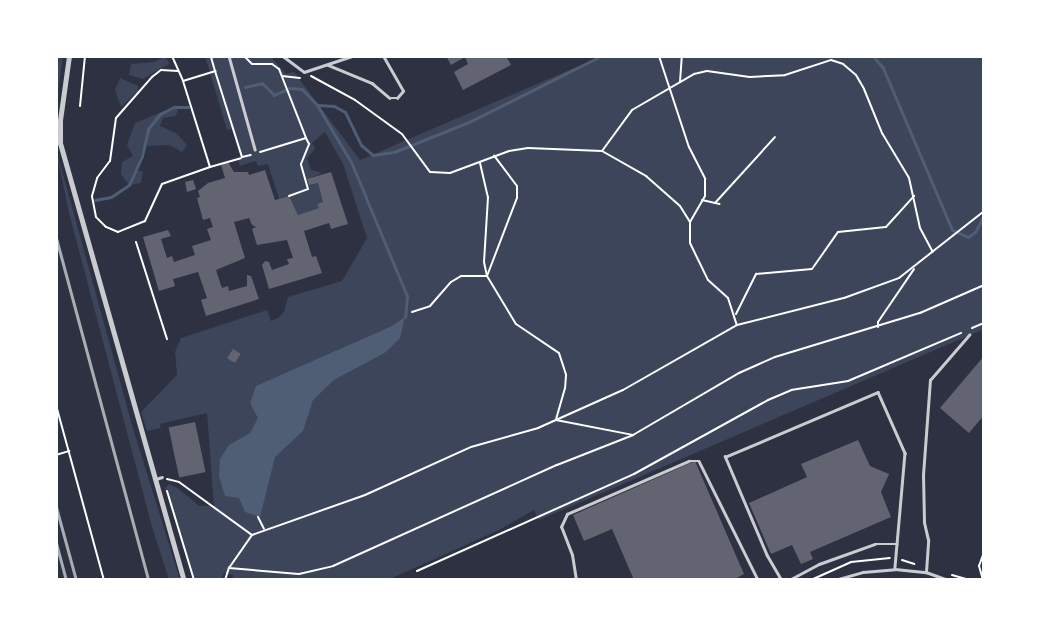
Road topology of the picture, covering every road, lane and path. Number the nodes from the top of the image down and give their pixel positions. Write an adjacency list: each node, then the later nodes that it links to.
1 (69, 56): 54 (street)
2 (85, 56): 20 (path)
3 (172, 56): 14 (path)
4 (229, 56): 24 (lane)
5 (244, 56): 16 (path)
6 (283, 56): 13 (lane)
7 (352, 56): 13 (lane)
8 (383, 56): 13 (lane)
9 (659, 56): 19 (path)
10 (682, 56): 18 (path)
11 (830, 56): 12 (path)
12 (831, 60): 18 (path); 31 (path)
13 (328, 65)
14 (178, 71): 17 (path); 29 (path)
15 (214, 71): 17 (path)
16 (281, 76): 21 (path); 28 (path)
17 (183, 81): 29 (path)
18 (680, 82): 19 (path)
19 (671, 89): 25 (path); 32 (path)
20 (80, 106)
21 (304, 133)
22 (775, 137): 33 (path)
23 (306, 138): 30 (path)
24 (255, 149)
25 (602, 151): 26 (path); 36 (path)
26 (494, 156): 28 (path); 40 (path)
27 (242, 158): 29 (path)
28 (480, 162): 40 (path)
29 (210, 167)
30 (289, 196)
31 (914, 196): 38 (path); 43 (path)
32 (702, 200): 33 (path); 36 (path)
33 (715, 203): 34 (path)
34 (720, 204)
35 (984, 212): 38 (path)
36 (690, 222): 43 (path)
37 (136, 242): 48 (path)
38 (934, 253): 39 (path)
39 (916, 268): 45 (path); 46 (path)
40 (487, 276): 42 (path); 50 (path)
41 (984, 285): 46 (path)
42 (412, 312)
43 (736, 315): 45 (path)
44 (984, 323): 64 (path)
45 (738, 325): 50 (path)
46 (878, 328): 51 (path)
47 (969, 336): 65 (lane)
48 (167, 339)
49 (56, 405): 52 (path)
50 (556, 420): 51 (path); 58 (path)
51 (633, 435): 62 (path)
52 (69, 451): 53 (path); 66 (path)
53 (56, 455)
54 (159, 478): 55 (path); 59 (path); 67 (street)
55 (164, 483)
56 (165, 488): 68 (path)
57 (258, 518): 58 (path)
58 (264, 529): 59 (path)
59 (252, 535): 62 (path)
60 (897, 544): 63 (lane); 72 (lane); 73 (lane)
61 (984, 552): 78 (path)
62 (229, 568): 69 (path)
63 (895, 569): 65 (lane); 74 (lane)
64 (417, 571)
65 (926, 572): 77 (lane)
66 (104, 580)
67 (184, 580)
68 (194, 580)
69 (225, 580)
70 (576, 580): 71 (lane)
71 (758, 580)
72 (781, 580)
73 (789, 580)
74 (835, 580)
75 (890, 580): 76 (path)
76 (899, 580)
77 (948, 580)
78 (983, 580)

